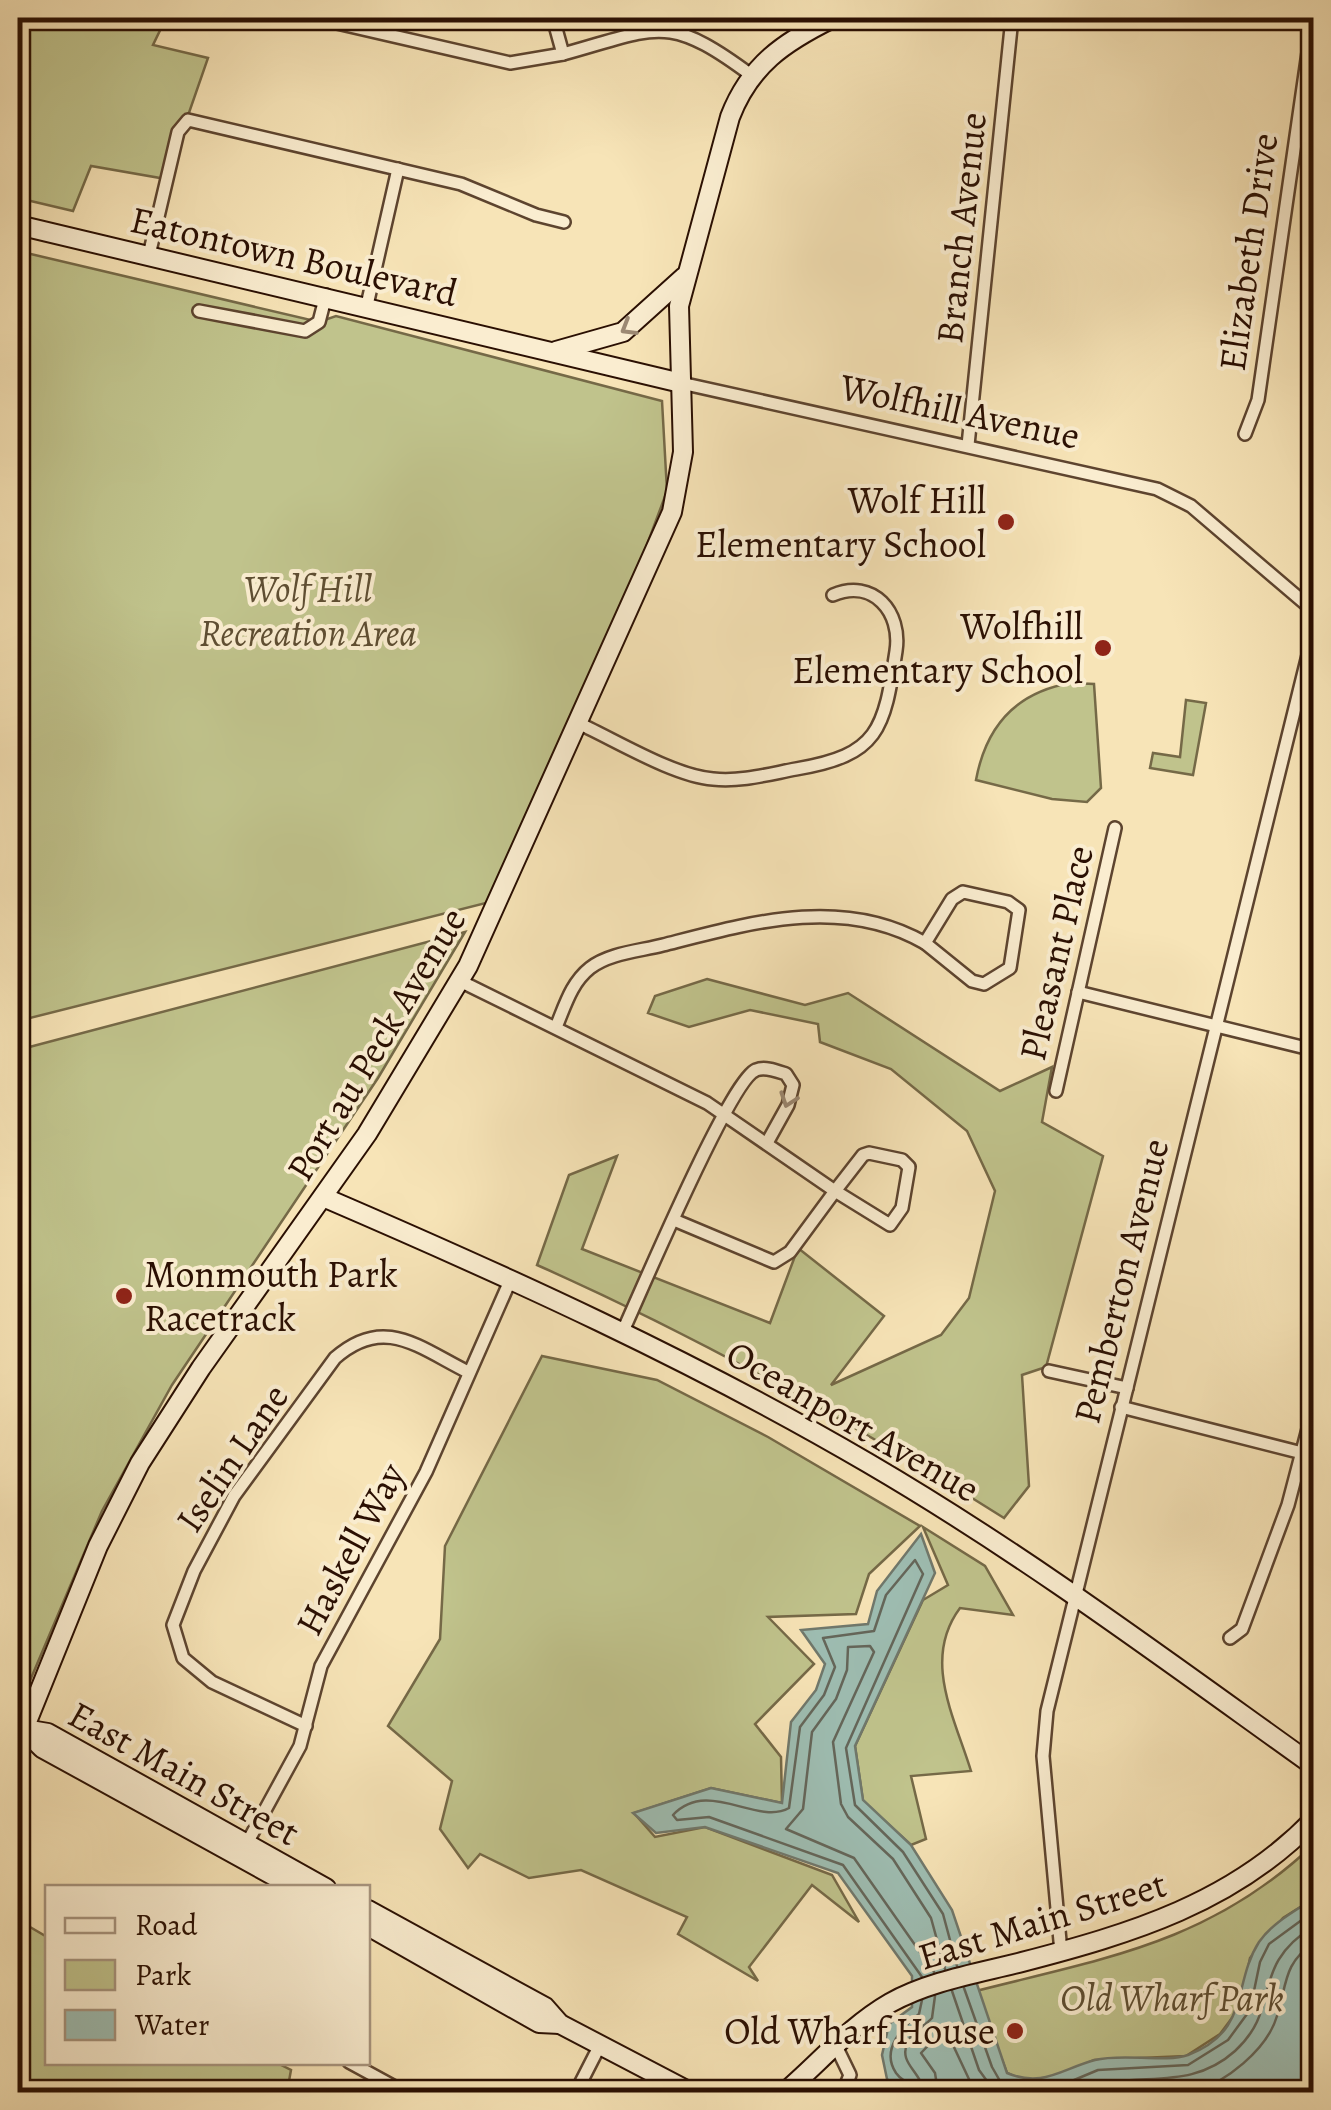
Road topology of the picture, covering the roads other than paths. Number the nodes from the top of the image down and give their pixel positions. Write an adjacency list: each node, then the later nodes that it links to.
1 (316, 18): 6 (street)
2 (553, 18): 6 (street)
3 (833, 18): 7 (street)
4 (1012, 18): 19 (street, Branch Avenue)
5 (1312, 18): 18 (street, Elizabeth Drive)
6 (564, 54): 7 (street)
7 (751, 75): 12 (street)
8 (398, 169): 9 (street); 11 (street); 14 (street)
9 (564, 222)
10 (18, 224): 11 (street, Eatontown Boulevard)
11 (150, 255): 13 (street, Eatontown Boulevard)
12 (684, 277): 16 (street, one-way to 16); 17 (street, Port au Peck Avenue)
13 (326, 296): 14 (street, Eatontown Boulevard); 15 (street)
14 (367, 305): 16 (street, Eatontown Boulevard)
15 (199, 312)
16 (556, 351): 17 (street, Wolfhill Avenue)
17 (681, 383): 19 (street, Wolfhill Avenue); 23 (street, Port au Peck Avenue)
18 (1245, 434)
19 (968, 445): 21 (street, Wolfhill Avenue)
20 (833, 594): 23 (street)
21 (1314, 611)
22 (1314, 630): 28 (street, Pemberton Avenue)
23 (580, 724): 26 (street, Port au Peck Avenue)
24 (1115, 828): 27 (street, Pleasant Place)
25 (925, 944): 25 (street); 29 (street)
26 (460, 981): 29 (street); 35 (street, Port au Peck Avenue)
27 (1078, 992): 28 (street); 31 (street, Pleasant Place)
28 (1216, 1026): 30 (street); 41 (street, Pemberton Avenue)
29 (556, 1027): 32 (street)
30 (1314, 1050)
31 (1056, 1091)
32 (726, 1115): 33 (street); 33 (street, one-way to 33); 36 (street)
33 (768, 1141): 34 (street)
34 (835, 1191): 34 (street); 36 (street)
35 (323, 1197): 37 (street, Oceanport Avenue); 48 (street, Port au Peck Avenue)
36 (674, 1220): 38 (street)
37 (510, 1281): 38 (street, Oceanport Avenue); 40 (street, Haskell Way)
38 (624, 1331): 45 (street, Oceanport Avenue)
39 (1049, 1371): 41 (street)
40 (468, 1372): 47 (street, Haskell Way); 47 (street, Iselin Lane)
41 (1127, 1388): 43 (street, Pemberton Avenue)
42 (1314, 1406): 44 (street)
43 (1121, 1407): 44 (street); 45 (street, Pemberton Avenue)
44 (1308, 1455): 46 (street)
45 (1076, 1594): 49 (street, Oceanport Avenue); 56 (street, Pemberton Avenue)
46 (1230, 1638)
47 (306, 1726): 51 (street, Haskell Way)
48 (19, 1732): 51 (street, East Main Street); 52 (street, East Main Street)
49 (1314, 1766)
50 (1314, 1819): 56 (street, East Main Street)
51 (246, 1844): 53 (street, East Main Street)
52 (291, 1885)
53 (321, 1885)
54 (370, 1911): 57 (street)
55 (370, 1927): 57 (street)
56 (1060, 1952): 58 (street, East Main Street)
57 (560, 2024): 59 (street)
58 (835, 2044): 64 (street, East Main Street); 65 (street)
59 (600, 2045): 62 (street); 63 (street)
60 (355, 2065): 61 (street)
61 (404, 2092)
62 (576, 2092)
63 (690, 2092)
64 (785, 2092)
65 (843, 2092)

